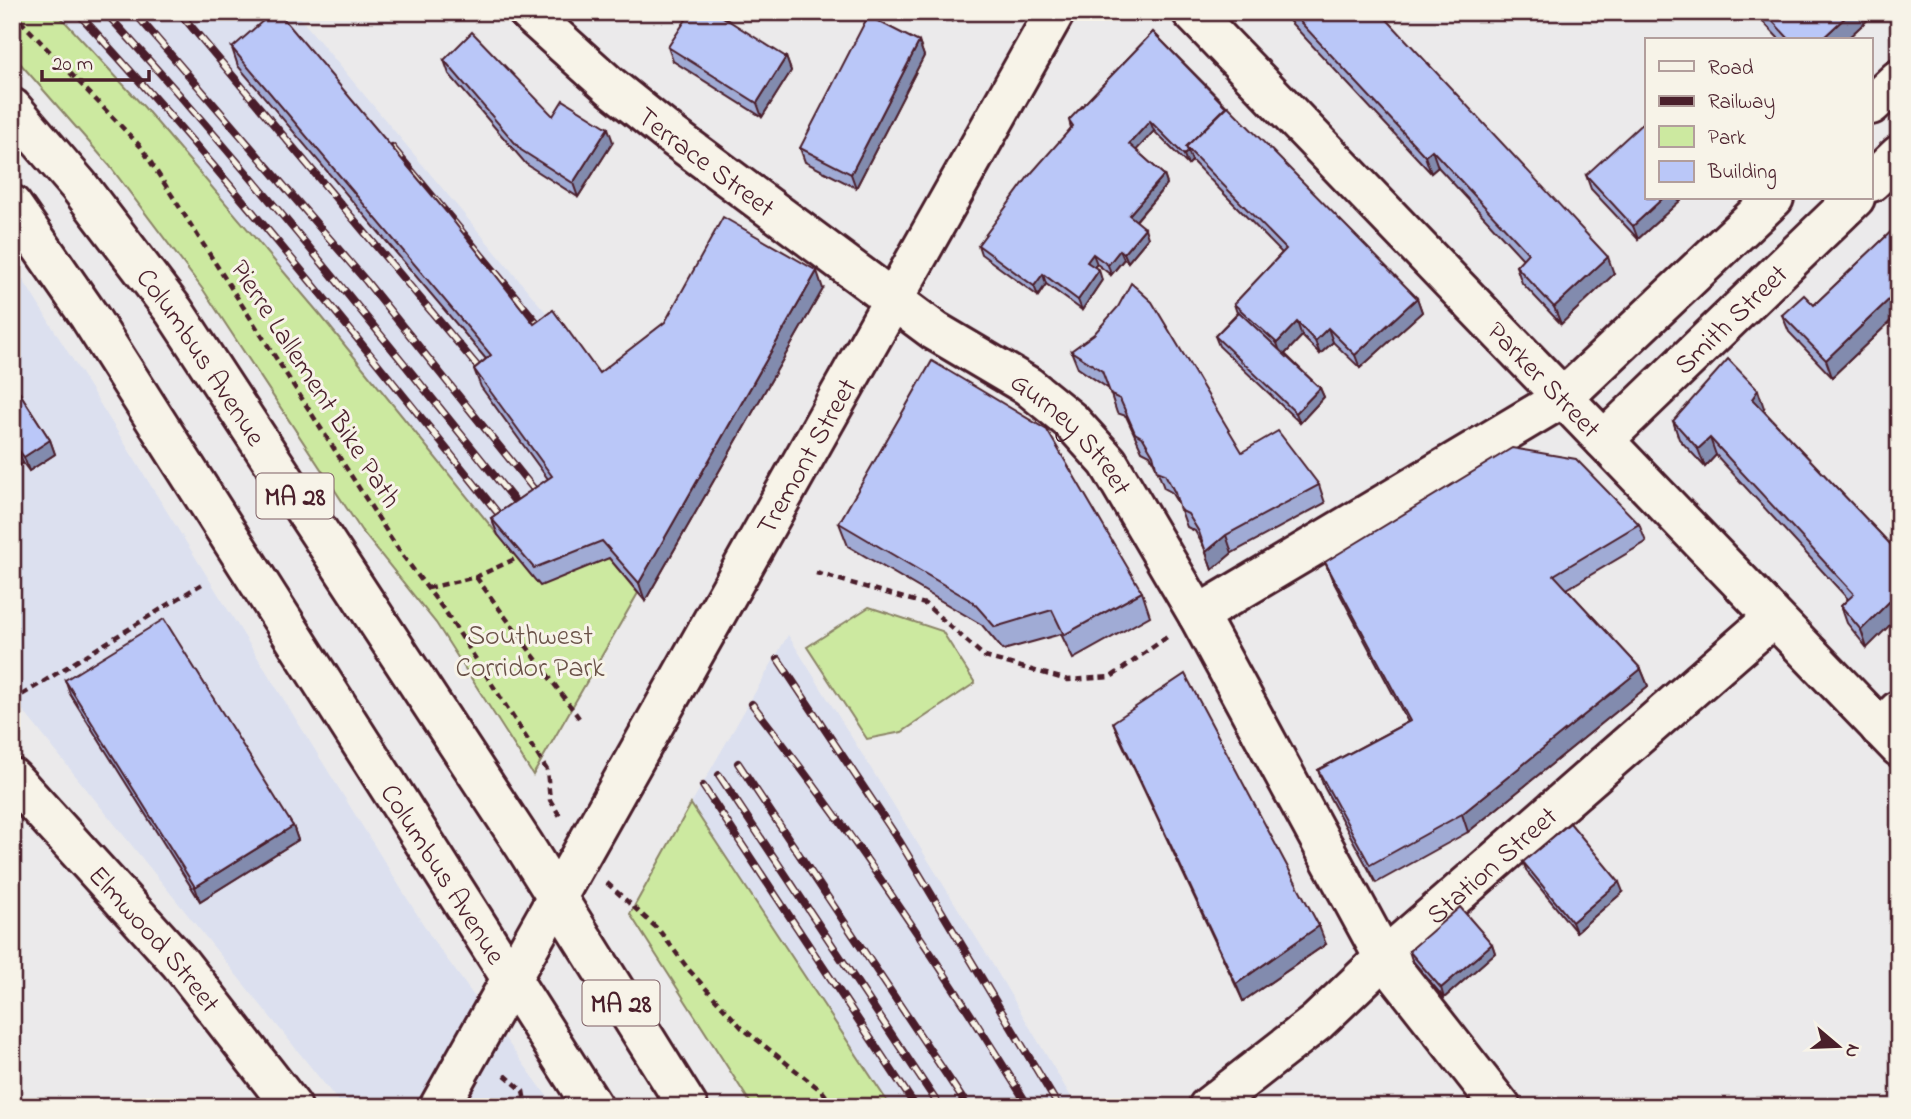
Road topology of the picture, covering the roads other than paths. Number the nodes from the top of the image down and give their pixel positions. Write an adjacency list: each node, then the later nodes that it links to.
1 (528, 12): 12 (street, Terrace Street)
2 (1055, 12): 12 (street, Tremont Street)
3 (1192, 12): 13 (street, Parker Street)
4 (1899, 79): 5 (street)
5 (1872, 104)
6 (12, 108): 19 (street, Columbus Avenue / MA 28)
7 (1899, 155): 8 (street)
8 (1872, 181)
9 (1772, 200): 13 (street, Smith Street)
10 (1853, 200): 14 (street, Smith Street)
11 (12, 205): 21 (street, Columbus Avenue / MA 28)
12 (895, 300): 15 (street, Gurney Street); 19 (street, Tremont Street)
13 (1564, 397): 14 (street, Parker Street); 15 (street)
14 (1604, 440): 16 (street, Parker Street)
15 (1198, 615): 20 (street, Gurney Street)
16 (1773, 618): 17 (street, Parker Street); 20 (street, Station Street)
17 (1893, 728)
18 (12, 778): 23 (street, Elmwood Street)
19 (555, 900): 21 (street, Tremont Street); 26 (street, MA 28)
20 (1384, 958): 22 (street, Station Street); 27 (street, Gurney Street)
21 (511, 979): 24 (street, Tremont Street); 25 (street, MA 28)
22 (1213, 1106)
23 (292, 1107)
24 (439, 1107)
25 (593, 1107)
26 (688, 1107)
27 (1501, 1107)

